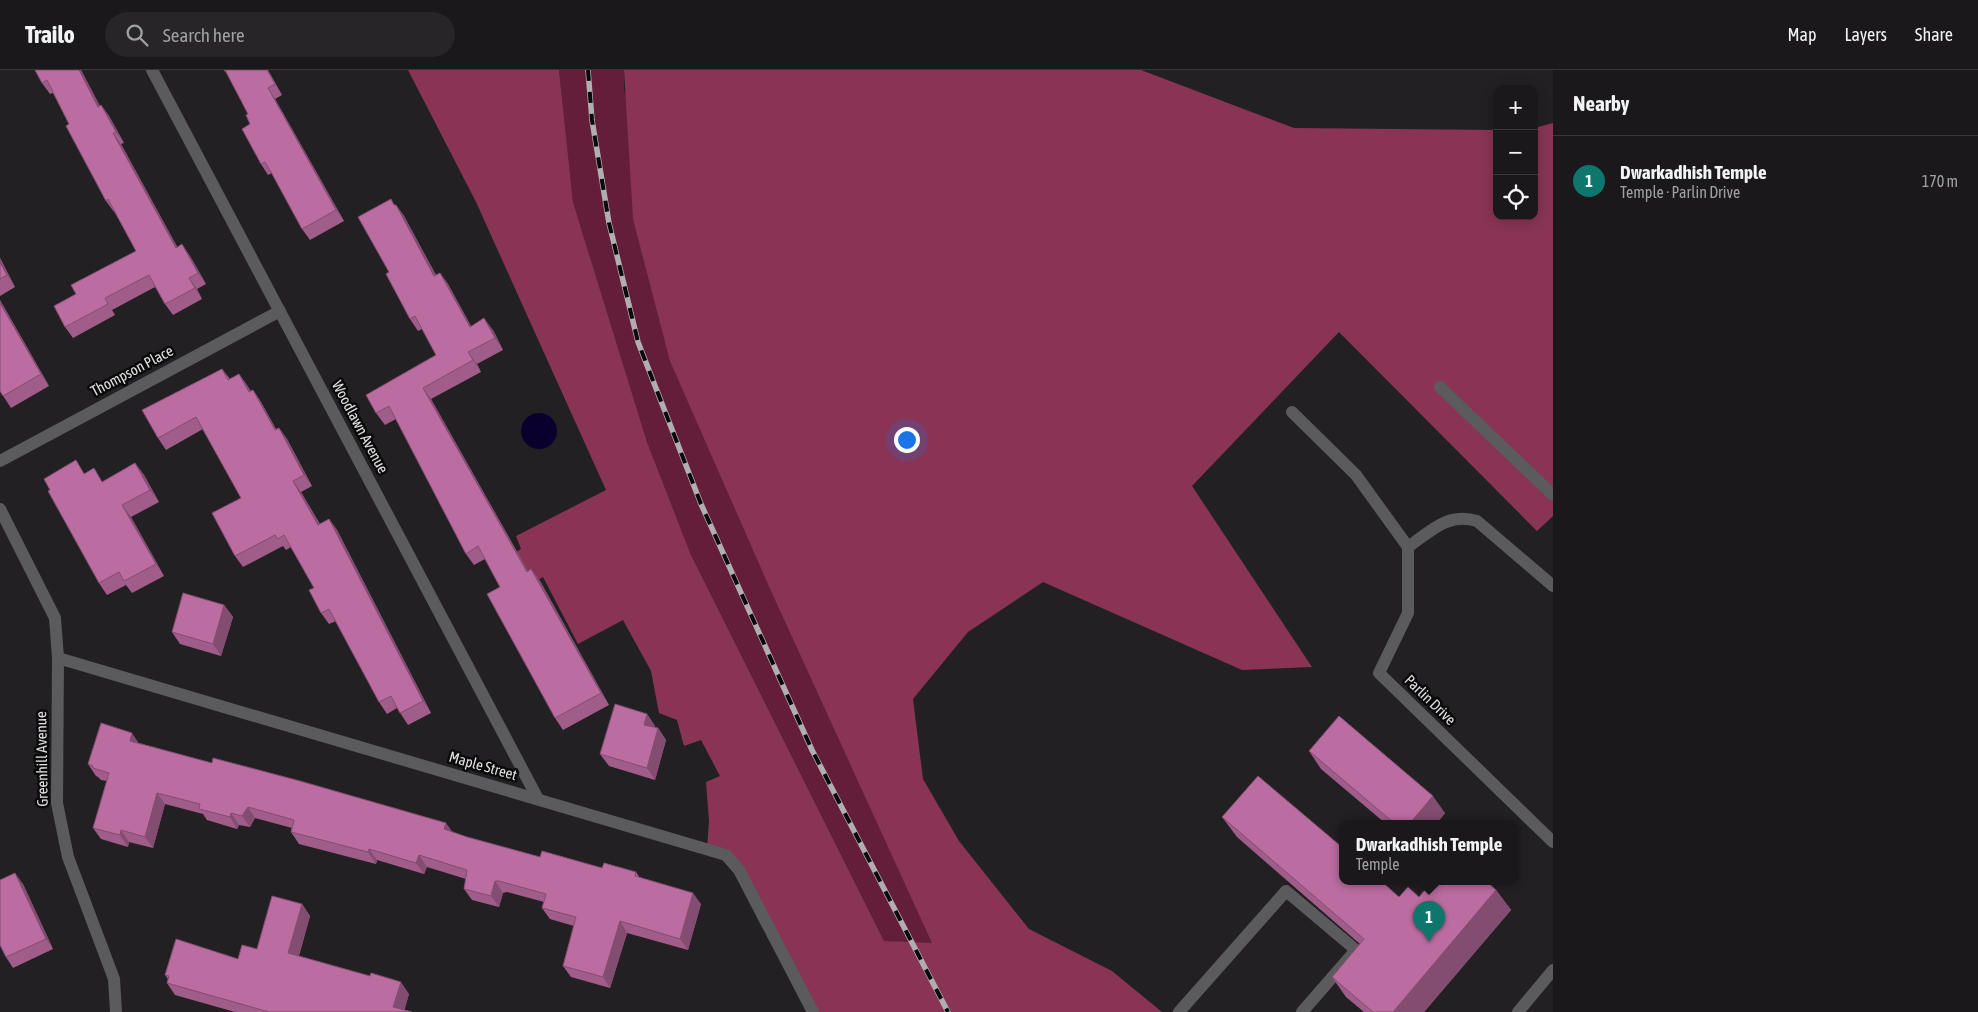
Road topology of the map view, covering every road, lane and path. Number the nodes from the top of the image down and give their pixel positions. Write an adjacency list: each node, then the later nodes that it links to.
1 (152, 70): 2 (street, Woodlawn Avenue)
2 (280, 311): 5 (street, Thompson Place); 11 (street, Woodlawn Avenue)
3 (1440, 387): 6 (street)
4 (1292, 412): 8 (street)
5 (0, 460)
6 (1553, 495)
7 (0, 509): 10 (street, Greenhill Avenue)
8 (1408, 547): 9 (street); 12 (street, Parlin Drive)
9 (1553, 586)
10 (58, 658): 11 (street, Maple Street); 14 (street, Greenhill Avenue)
11 (538, 799): 15 (street, Maple Street)
12 (1553, 842)
13 (1553, 970): 18 (street)
14 (116, 1012)
15 (814, 1012)
16 (1179, 1012): 17 (street)
17 (1302, 1012)
18 (1518, 1012)

